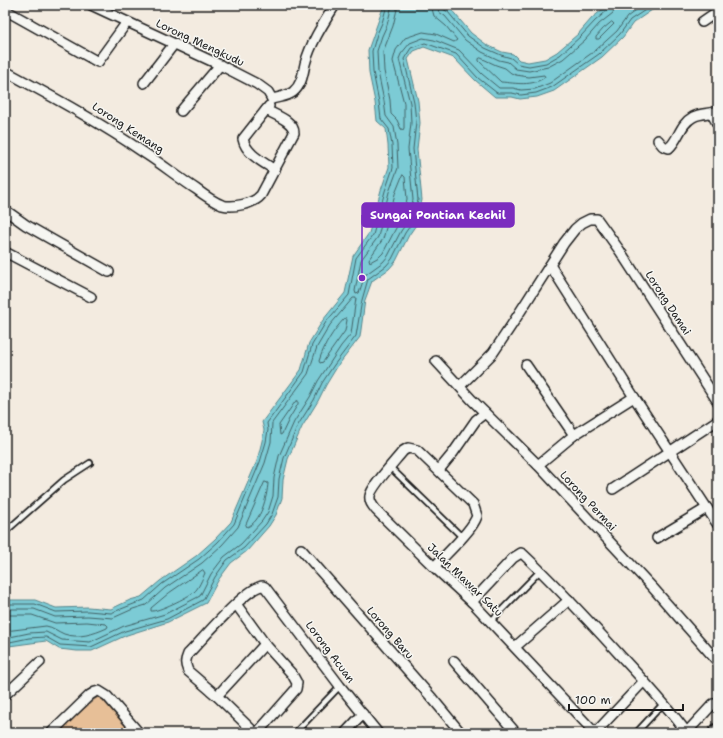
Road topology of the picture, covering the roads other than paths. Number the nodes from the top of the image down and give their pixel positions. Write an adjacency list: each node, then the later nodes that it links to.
1 (90, 5): 5 (street, Lorong Mengkudu)
2 (335, 5): 11 (street)
3 (5, 10): 5 (street)
4 (718, 11): 6 (street)
5 (127, 22): 7 (street, Lorong Mengkudu)
6 (702, 22)
7 (174, 44): 8 (street, Lorong Mengkudu); 10 (street)
8 (220, 65): 11 (street, Lorong Mengkudu); 13 (street)
9 (5, 71): 17 (street, Lorong Kemang)
10 (144, 83)
11 (272, 99): 12 (street)
12 (266, 110): 17 (street); 17 (street)
13 (181, 111)
14 (715, 113): 15 (street); 16 (street)
15 (718, 125)
16 (658, 140)
17 (275, 170)
18 (5, 210): 21 (street)
19 (5, 252): 22 (street)
20 (550, 265): 25 (street); 26 (street); 27 (street, Lorong Damai)
21 (109, 272)
22 (91, 297)
23 (436, 361): 25 (street, Lorong Permai)
24 (526, 365): 30 (street)
25 (460, 386): 28 (street, Lorong Permai)
26 (634, 397): 30 (street); 31 (street)
27 (718, 402)
28 (486, 413): 33 (street, Lorong Permai); 35 (street)
29 (718, 420): 31 (street)
30 (574, 435): 33 (street)
31 (670, 451): 36 (street); 37 (street)
32 (90, 463): 39 (lane)
33 (538, 464): 53 (street, Lorong Permai)
34 (390, 467): 35 (street, Jalan Mawar Satu); 40 (lane); 43 (street, Jalan Mawar Satu)
35 (440, 470): 40 (street)
36 (613, 489)
37 (707, 508): 38 (street); 41 (street)
38 (718, 525)
39 (5, 532)
40 (462, 537): 43 (street)
41 (658, 538)
42 (301, 549): 68 (street, Lorong Baru)
43 (434, 567): 46 (street, Jalan Mawar Satu)
44 (540, 571): 45 (street); 46 (street); 48 (lane)
45 (569, 600): 50 (street); 54 (street)
46 (472, 602): 48 (street, Jalan Mawar Satu)
47 (236, 604): 49 (street); 55 (street, Lorong Acuan); 57 (street)
48 (490, 621): 50 (street, Jalan Mawar Satu)
49 (265, 644): 57 (street); 64 (street)
50 (515, 647): 70 (street, Jalan Mawar Satu)
51 (454, 661): 69 (street)
52 (40, 662): 56 (street)
53 (718, 662)
54 (644, 681): 58 (street); 70 (street)
55 (340, 686): 60 (street, Lorong Acuan); 65 (lane)
56 (5, 695)
57 (218, 696): 64 (street)
58 (663, 704): 71 (lane); 72 (street)
59 (718, 706): 72 (street)
60 (363, 714): 66 (street); 67 (street, Lorong Acuan)
61 (718, 730): 73 (main road)
62 (51, 733): 63 (street)
63 (139, 733)
64 (256, 733)
65 (295, 733)
66 (345, 733)
67 (378, 733)
68 (461, 733)
69 (516, 733)
70 (595, 733)
71 (636, 733)
72 (686, 733)
73 (715, 733)

